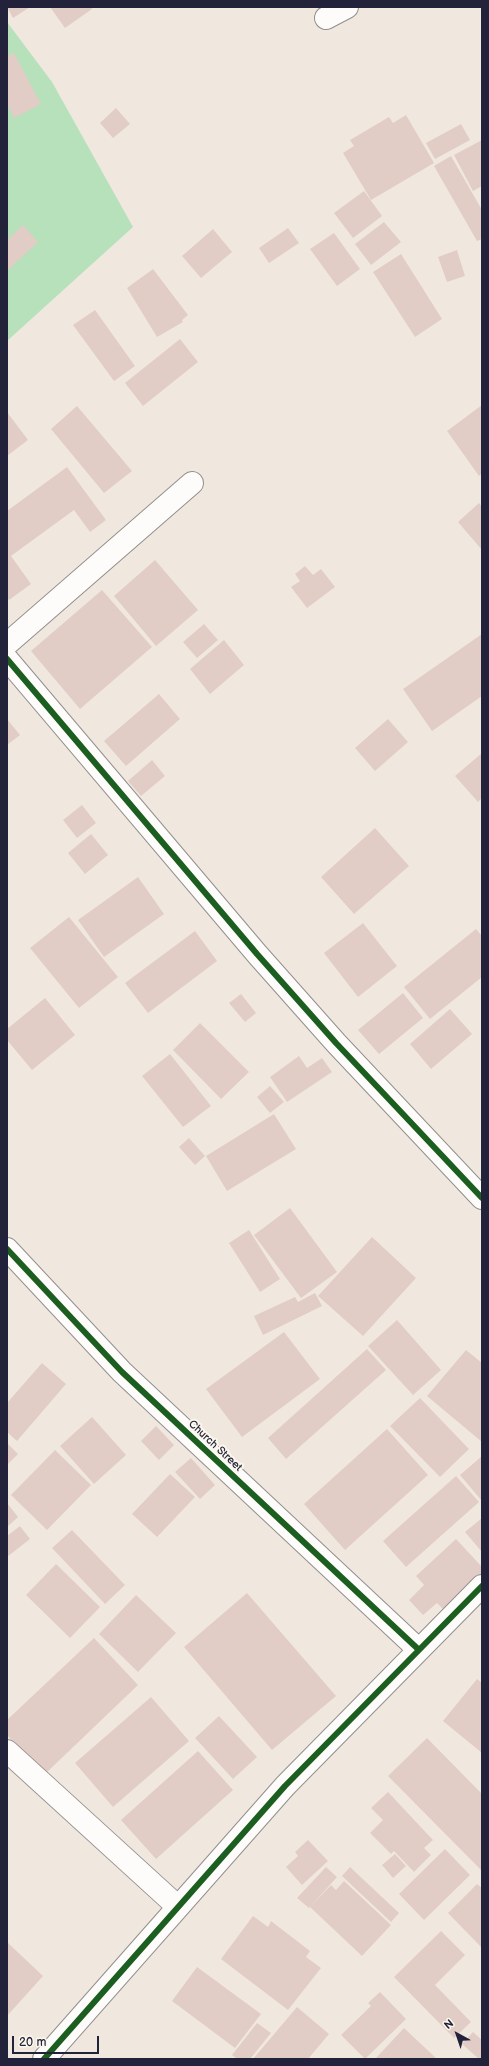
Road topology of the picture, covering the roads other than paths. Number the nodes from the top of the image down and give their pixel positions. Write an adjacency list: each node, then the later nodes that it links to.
1 (347, 7): 2 (street)
2 (326, 18)
3 (192, 483): 4 (street)
4 (7, 644)
5 (7, 658): 6 (street)
6 (482, 1198)
7 (7, 1249): 9 (street, Church Street)
8 (482, 1586): 9 (street)
9 (418, 1649): 11 (street)
10 (7, 1752): 11 (street)
11 (178, 1906): 12 (street)
12 (44, 2059)

